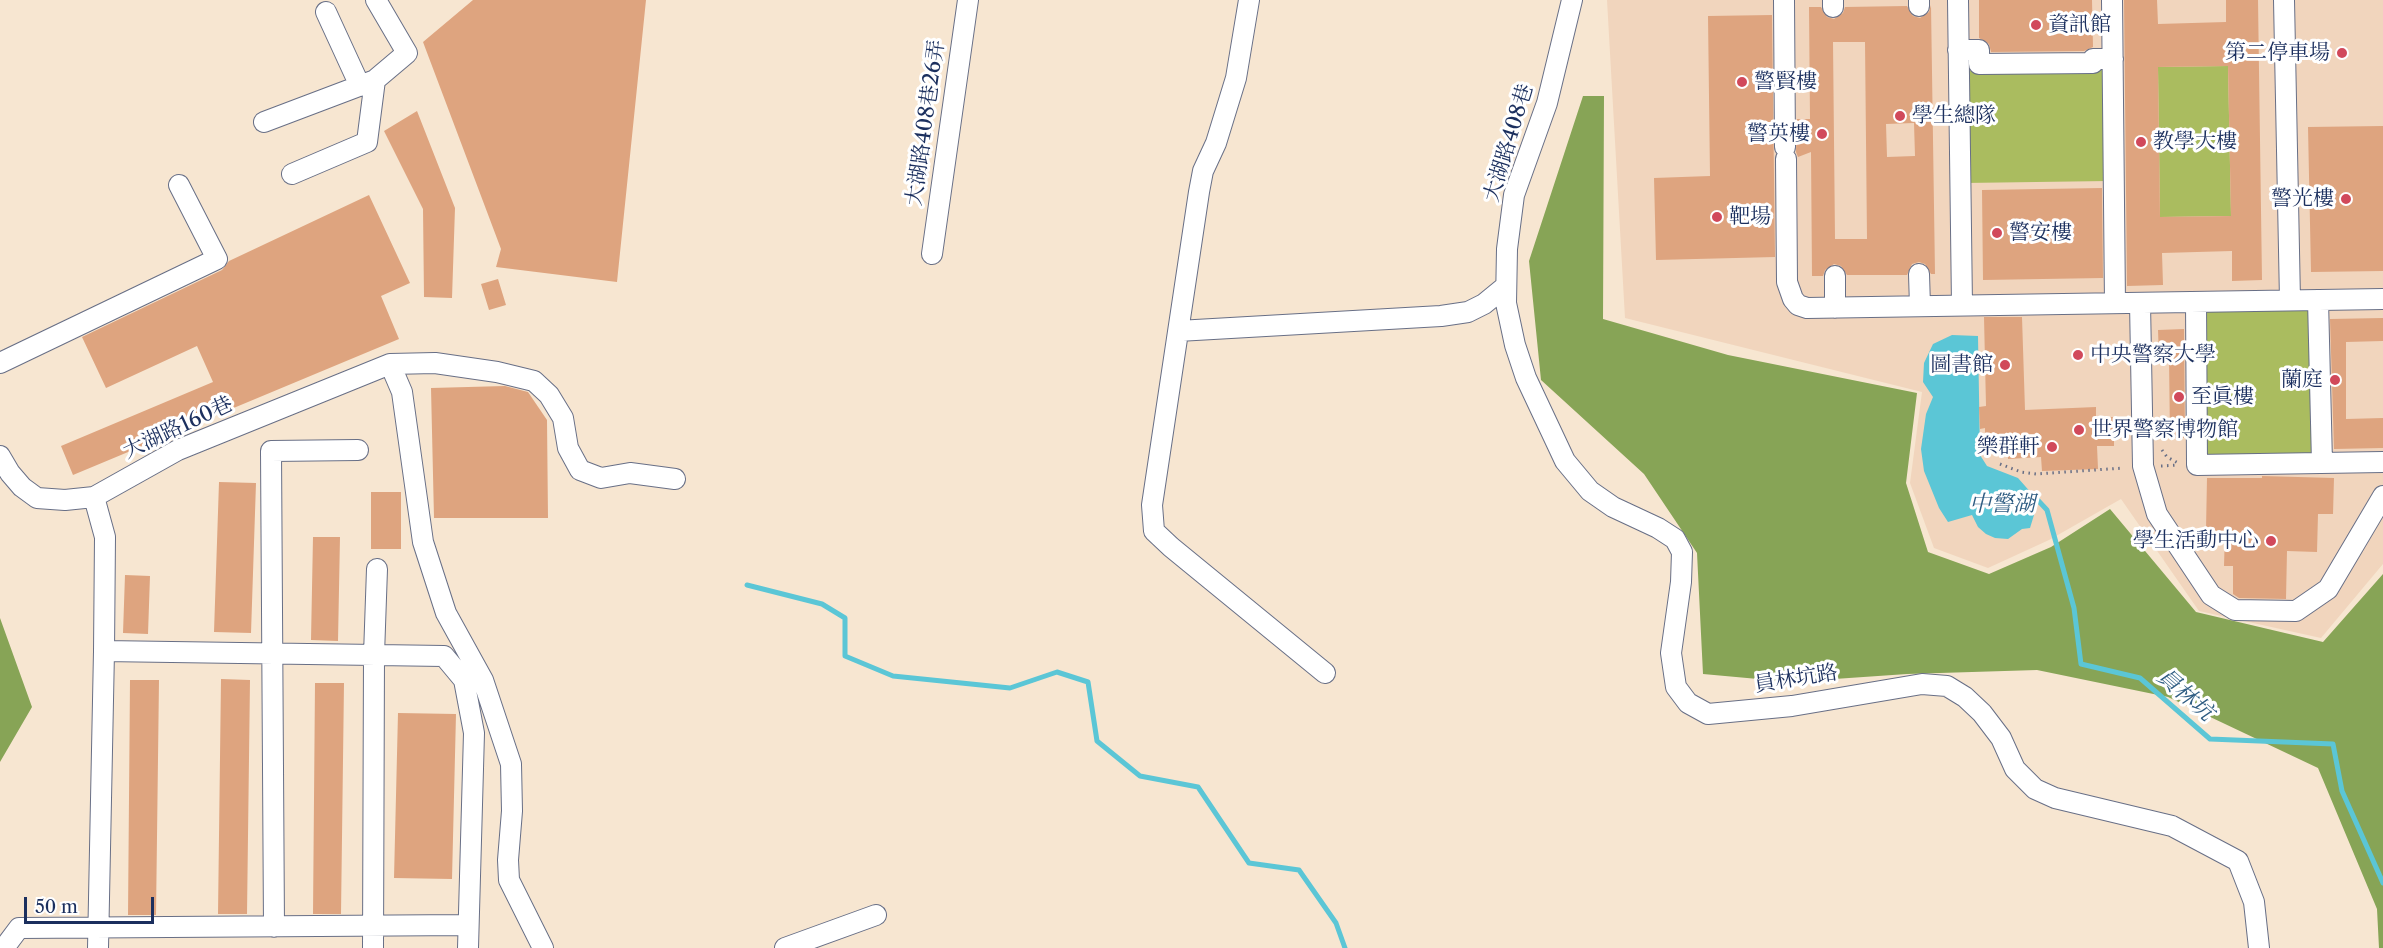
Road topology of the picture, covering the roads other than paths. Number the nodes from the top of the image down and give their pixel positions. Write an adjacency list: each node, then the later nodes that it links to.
1 (376, 0): 12 (street)
2 (968, 0): 16 (street, 大湖路408巷26弄)
3 (1249, 0): 29 (street)
4 (1572, 0): 19 (street, 大湖路408巷)
5 (1784, 0): 28 (street)
6 (1958, 0): 10 (street)
7 (2112, 0): 11 (street)
8 (2284, 0): 21 (street)
9 (326, 12): 12 (street)
10 (1958, 50): 11 (street); 26 (street)
11 (2113, 59): 24 (street)
12 (368, 83): 13 (street); 14 (street)
13 (264, 122)
14 (292, 174)
15 (179, 185): 30 (street)
16 (932, 254)
17 (1919, 274): 27 (street)
18 (1835, 276): 28 (street)
19 (1506, 294): 29 (street); 55 (street, 員林坑路)
20 (2383, 299): 22 (street)
21 (2290, 300): 22 (street); 23 (street)
22 (2318, 300): 35 (street)
23 (2196, 302): 25 (street); 35 (street)
24 (2115, 303): 25 (street); 26 (street)
25 (2140, 303): 37 (street)
26 (1962, 305): 27 (street)
27 (1920, 306): 28 (street)
28 (1835, 308)
29 (1178, 331): 43 (street)
30 (0, 363)
31 (390, 364): 36 (street); 38 (street, 大湖路160巷); 53 (street)
32 (358, 450): 41 (street)
33 (0, 456): 38 (street, 大湖路160巷)
34 (2383, 462): 35 (street)
35 (2322, 463)
36 (675, 479)
37 (2383, 496)
38 (94, 497): 40 (street)
39 (377, 569): 42 (street)
40 (104, 651): 41 (street); 48 (street)
41 (272, 653): 42 (street); 46 (street)
42 (374, 654): 45 (street); 47 (street)
43 (1325, 674)
44 (876, 915): 54 (street)
45 (468, 925): 47 (street); 52 (street)
46 (274, 927): 47 (street); 48 (street)
47 (373, 927): 51 (street)
48 (98, 928): 49 (street); 50 (street)
49 (4, 948)
50 (98, 948)
51 (373, 948)
52 (468, 948)
53 (543, 948)
54 (785, 948)
55 (2259, 948)

